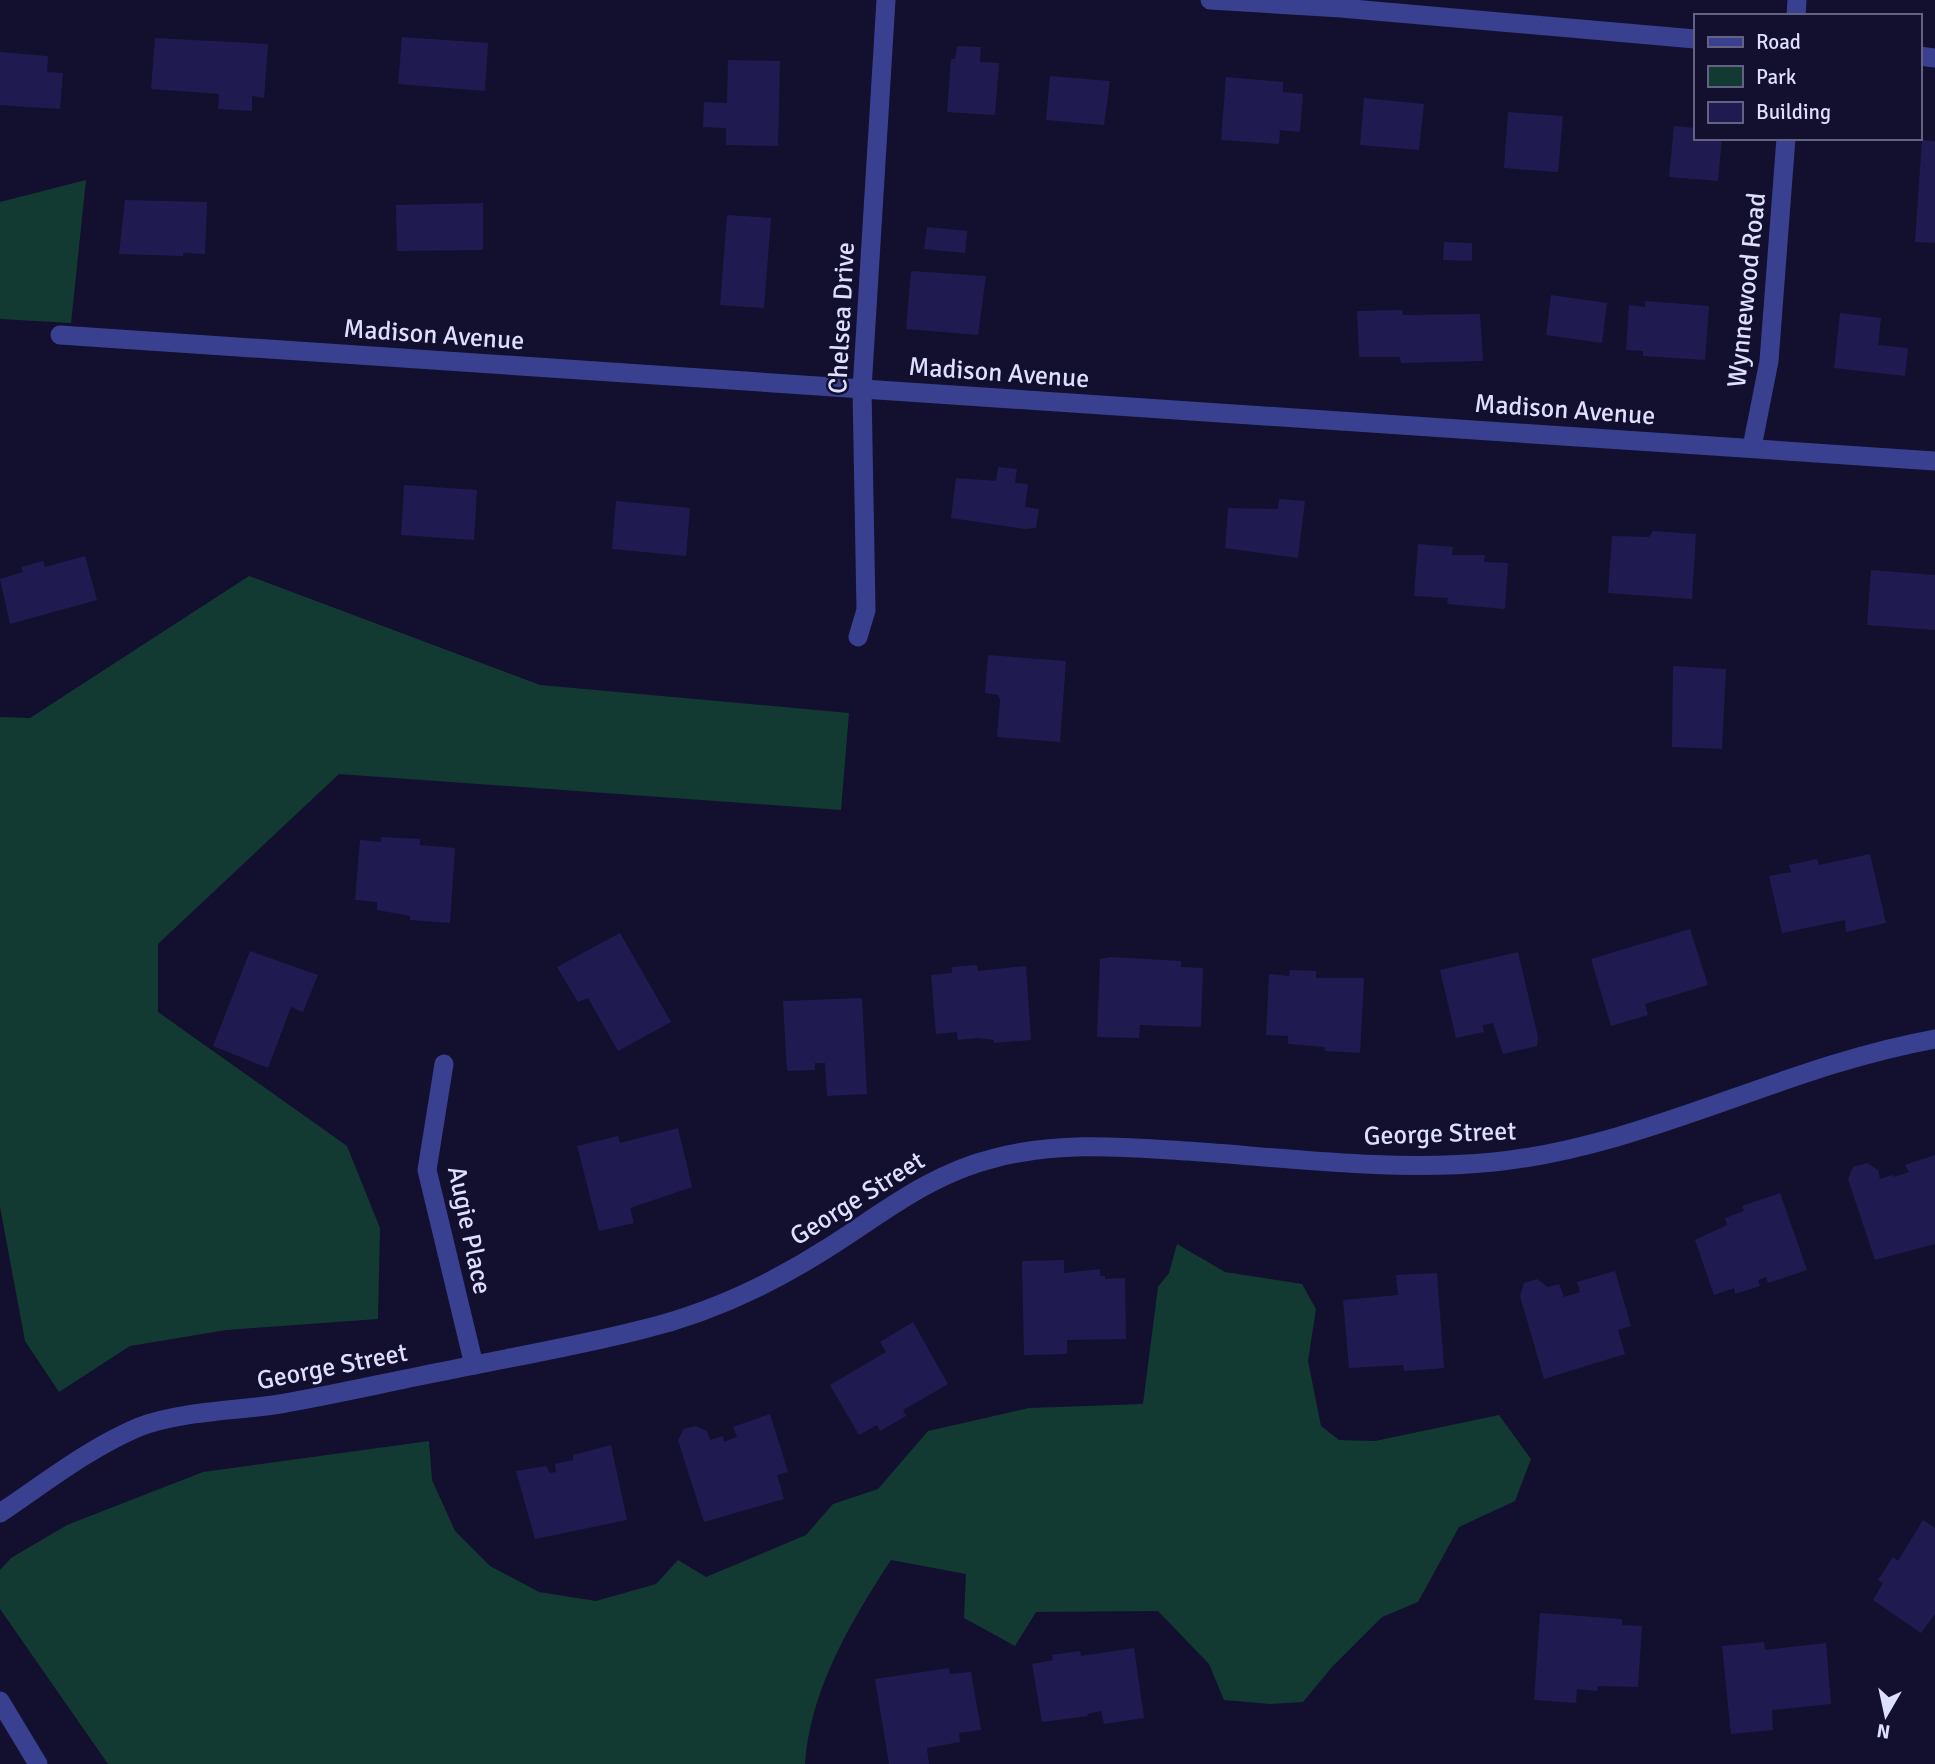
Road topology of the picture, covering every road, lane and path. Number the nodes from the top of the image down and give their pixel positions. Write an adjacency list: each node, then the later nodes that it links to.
1 (886, 0): 6 (street, Chelsea Drive)
2 (1210, 0): 3 (street)
3 (1694, 39)
4 (1786, 140): 7 (street, Wynnewood Road)
5 (60, 335): 6 (street, Madison Avenue)
6 (862, 389): 7 (street, Madison Avenue); 9 (street, Chelsea Drive)
7 (1752, 447): 8 (street, Madison Avenue)
8 (1935, 461)
9 (858, 638)
10 (1935, 1039): 12 (street, George Street)
11 (444, 1064): 12 (street, Augie Place)
12 (474, 1365): 13 (street, George Street)
13 (0, 1513)
14 (0, 1701): 15 (street)
15 (38, 1764)

